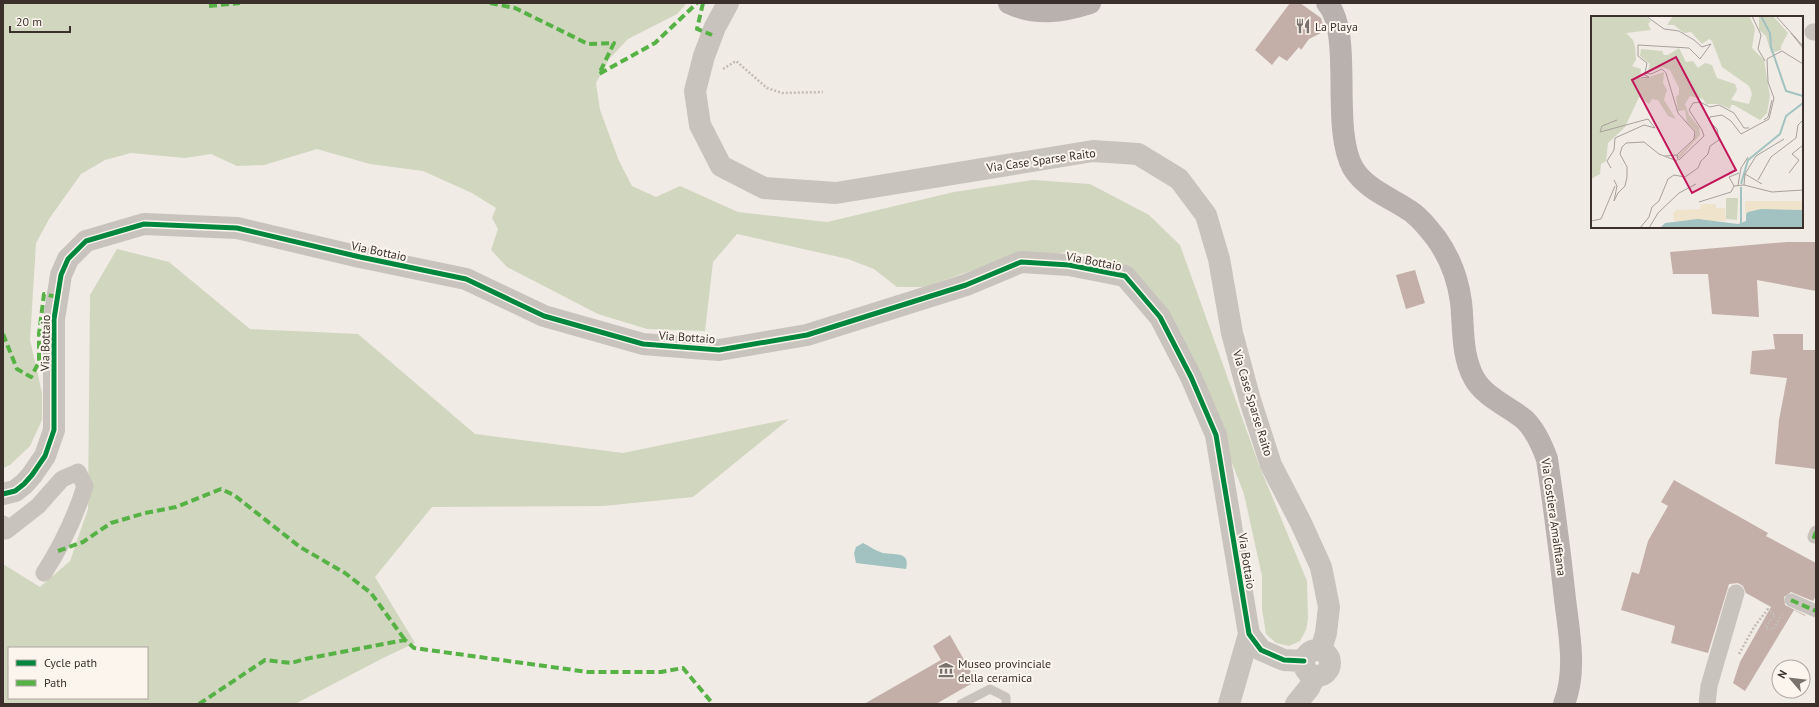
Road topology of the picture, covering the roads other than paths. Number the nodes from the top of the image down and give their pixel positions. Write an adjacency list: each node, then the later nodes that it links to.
1 (728, 3): 14 (street, Via Case Sparse Raito)
2 (1009, 3): 3 (main road)
3 (1090, 3)
4 (1327, 3): 19 (main road, Via Costiera Amalfitana)
5 (3, 494): 13 (street, Via Bottaio)
6 (3, 524): 9 (street)
7 (1816, 532): 8 (street)
8 (1816, 537)
9 (44, 573)
10 (1736, 594): 20 (street)
11 (1791, 600): 12 (street)
12 (1816, 611)
13 (1249, 634): 14 (street, Via Bottaio); 17 (street)
14 (1313, 662): 18 (street, Via Case Sparse Raito)
15 (961, 704): 16 (lane)
16 (1006, 704)
17 (1229, 704)
18 (1296, 704)
19 (1564, 704)
20 (1707, 704)

